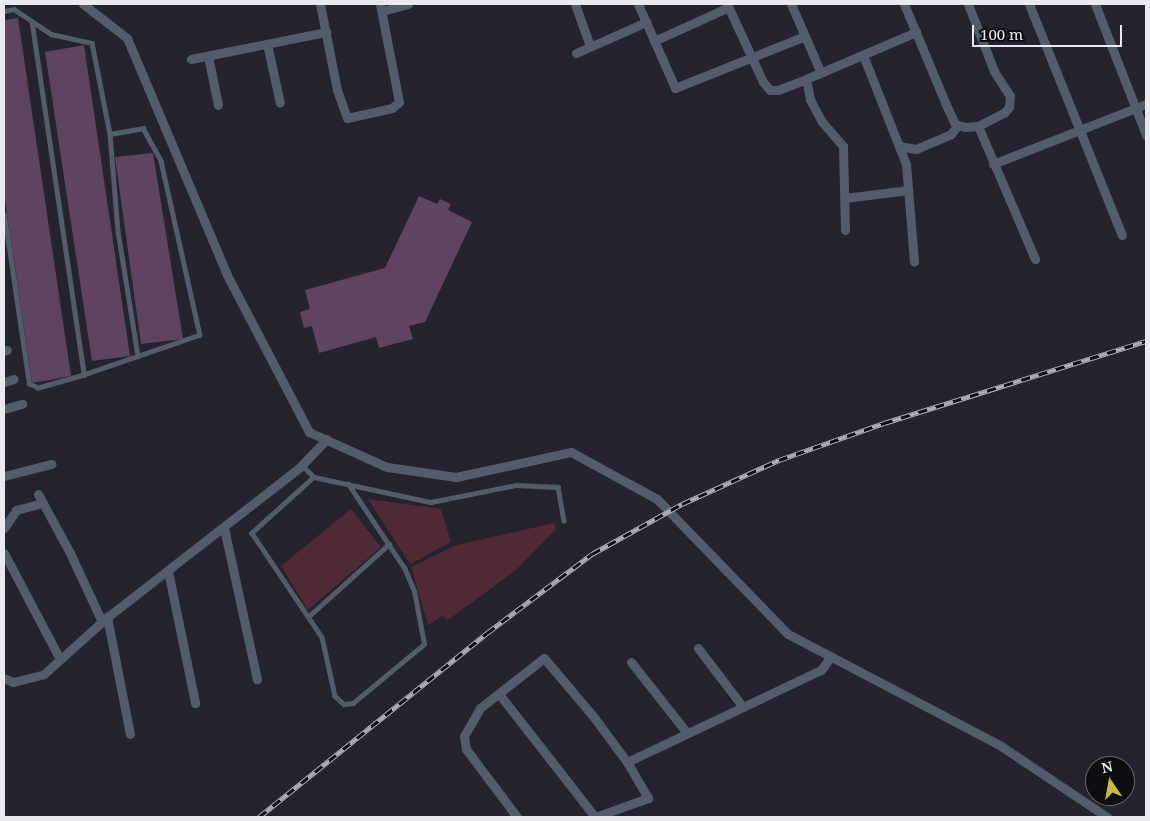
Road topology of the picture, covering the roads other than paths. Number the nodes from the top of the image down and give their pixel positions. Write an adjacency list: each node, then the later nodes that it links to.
1 (84, 4): 54 (street)
2 (320, 4): 17 (street)
3 (408, 4): 13 (street)
4 (575, 4): 22 (street)
5 (638, 4): 16 (street)
6 (791, 4): 19 (street)
7 (904, 4): 18 (street)
8 (968, 4): 35 (street)
9 (1029, 4): 36 (street)
10 (1095, 4): 33 (street)
11 (728, 5): 20 (street); 26 (street)
12 (13, 6): 14 (lane); 15 (lane)
13 (381, 8): 17 (street)
14 (4, 11)
15 (32, 21): 37 (lane); 49 (lane)
16 (646, 22): 20 (street); 22 (street)
17 (326, 32): 21 (street)
18 (916, 32): 25 (street); 34 (street)
19 (805, 36): 26 (street); 28 (street)
20 (654, 41): 26 (street)
21 (267, 44): 24 (street); 30 (street)
22 (590, 46): 23 (street)
23 (576, 53)
24 (208, 56): 27 (street); 32 (street)
25 (862, 56): 28 (street); 39 (street)
26 (752, 58): 29 (street)
27 (192, 59)
28 (821, 73): 29 (street)
29 (806, 79): 42 (street)
30 (280, 103)
31 (1146, 104): 33 (street)
32 (218, 106)
33 (1136, 108): 36 (street); 38 (street)
34 (958, 125): 35 (street); 39 (street)
35 (978, 126): 40 (street)
36 (1081, 131): 40 (street); 45 (street)
37 (110, 134): 48 (lane); 48 (lane)
38 (1146, 136)
39 (899, 146): 41 (street)
40 (993, 164): 46 (street)
41 (908, 190): 42 (street); 47 (street)
42 (845, 198): 44 (street)
43 (4, 215): 49 (lane)
44 (845, 230)
45 (1122, 235)
46 (1035, 259)
47 (914, 262)
48 (138, 356): 49 (lane)
49 (84, 374)
50 (14, 379): 51 (street)
51 (4, 382)
52 (22, 404): 53 (street)
53 (4, 408)
54 (327, 440): 56 (street); 69 (street)
55 (51, 464): 57 (street)
56 (302, 465): 58 (lane); 62 (street)
57 (4, 476)
58 (314, 478): 59 (lane); 66 (lane)
59 (348, 484): 60 (lane); 63 (lane)
60 (564, 520)
61 (4, 528): 67 (street)
62 (224, 528): 65 (street); 73 (street)
63 (389, 544): 66 (lane); 66 (lane)
64 (4, 553): 70 (street)
65 (168, 571): 67 (street); 75 (street)
66 (308, 616)
67 (104, 620): 70 (street); 78 (street)
68 (698, 648): 76 (street)
69 (831, 656): 76 (street); 83 (street)
70 (60, 659): 72 (street)
71 (631, 662): 77 (street)
72 (4, 678)
73 (257, 679)
74 (499, 694): 79 (street); 81 (street); 82 (street)
75 (195, 703)
76 (743, 706): 77 (street)
77 (687, 733): 79 (street)
78 (130, 734)
79 (627, 762): 80 (street)
80 (607, 815): 82 (street)
81 (517, 817)
82 (595, 817)
83 (1107, 817)

